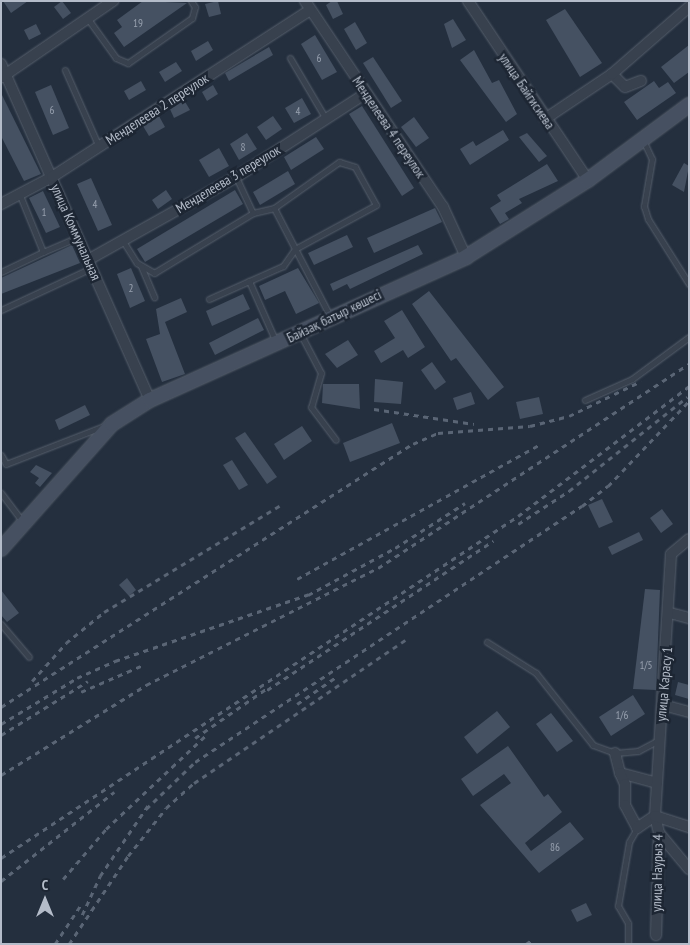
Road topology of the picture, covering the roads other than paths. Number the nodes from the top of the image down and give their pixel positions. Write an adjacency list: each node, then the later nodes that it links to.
1 (113, 1): 6 (street)
2 (191, 1): 6 (lane)
3 (468, 1): 16 (street, улица Байгисиева)
4 (307, 5): 13 (street, Менделеева 4 переулок); 18 (street, Менделеева 2 переулок)
5 (689, 7): 10 (street)
6 (88, 19): 11 (street)
7 (290, 58): 15 (lane)
8 (1, 64): 11 (street, улица Коммунальная)
9 (65, 70): 18 (lane)
10 (612, 74): 12 (street); 16 (street)
11 (4, 76): 20 (street, улица Коммунальная)
12 (641, 81)
13 (365, 94): 15 (street, Менделеева 3 переулок); 30 (street, Менделеева 4 переулок)
14 (689, 105): 17 (main road, Байзақ батыр көшесі)
15 (326, 119): 19 (street, Менделеева 3 переулок)
16 (545, 119): 21 (street, улица Байгисиева)
17 (642, 140): 21 (main road, Байзақ батыр көшесі); 35 (lane)
18 (98, 147): 20 (street, Менделеева 2 переулок)
19 (236, 176): 25 (lane); 27 (street, Менделеева 3 переулок)
20 (52, 177): 22 (street, Менделеева 2 переулок); 26 (street, улица Коммунальная)
21 (588, 180): 30 (main road, Байзақ батыр көшесі)
22 (19, 192): 23 (street, Менделеева 2 переулок); 29 (lane)
23 (1, 204)
24 (274, 208): 25 (lane); 28 (lane); 28 (lane)
25 (253, 213): 32 (lane)
26 (78, 237): 29 (lane); 31 (street, улица Коммунальная)
27 (123, 240): 31 (street, Менделеева 3 переулок); 32 (lane)
28 (295, 249): 34 (lane); 39 (lane)
29 (43, 252): 33 (lane)
30 (466, 257): 39 (main road, Байзақ батыр көшесі)
31 (90, 264): 38 (lane); 43 (street, улица Коммунальная)
32 (141, 266): 36 (lane)
33 (1, 272)
34 (249, 282): 37 (lane); 42 (lane)
35 (689, 284)
36 (154, 297)
37 (209, 299)
38 (1, 310)
39 (331, 317): 40 (main road, Байзақ батыр көшесі)
40 (300, 332): 42 (main road, Байзақ батыр көшесі); 46 (lane)
41 (689, 336): 44 (lane)
42 (277, 344): 43 (main road, Байзақ батыр көшесі)
43 (150, 400): 45 (main road, Байзақ батыр көшесі)
44 (585, 400)
45 (112, 424): 48 (lane); 50 (main road, Байзақ батыр көшесі)
46 (336, 440)
47 (1, 455): 48 (lane)
48 (3, 466)
49 (1, 493): 50 (lane)
50 (24, 523): 52 (main road, Байзақ батыр көшесі)
51 (689, 539): 53 (street, улица Карасу 1)
52 (1, 549)
53 (670, 613): 54 (street); 58 (street, улица Карасу 1)
54 (689, 618)
55 (1, 624): 57 (lane)
56 (488, 642): 61 (lane)
57 (29, 657)
58 (663, 705): 59 (street); 60 (street, улица Карасу 1)
59 (689, 712)
60 (660, 740): 61 (lane); 63 (street, улица Карасу 1)
61 (615, 753): 62 (street)
62 (620, 773): 63 (street); 66 (street)
63 (657, 783): 64 (street, улица Карасу 1)
64 (655, 816): 65 (street, улица Наурыз 4); 66 (street); 67 (street, улица Наурыз 4)
65 (689, 827)
66 (637, 828): 70 (lane)
67 (660, 833): 68 (street); 69 (street, улица Наурыз 4)
68 (689, 869)
69 (656, 935)
70 (628, 944)

